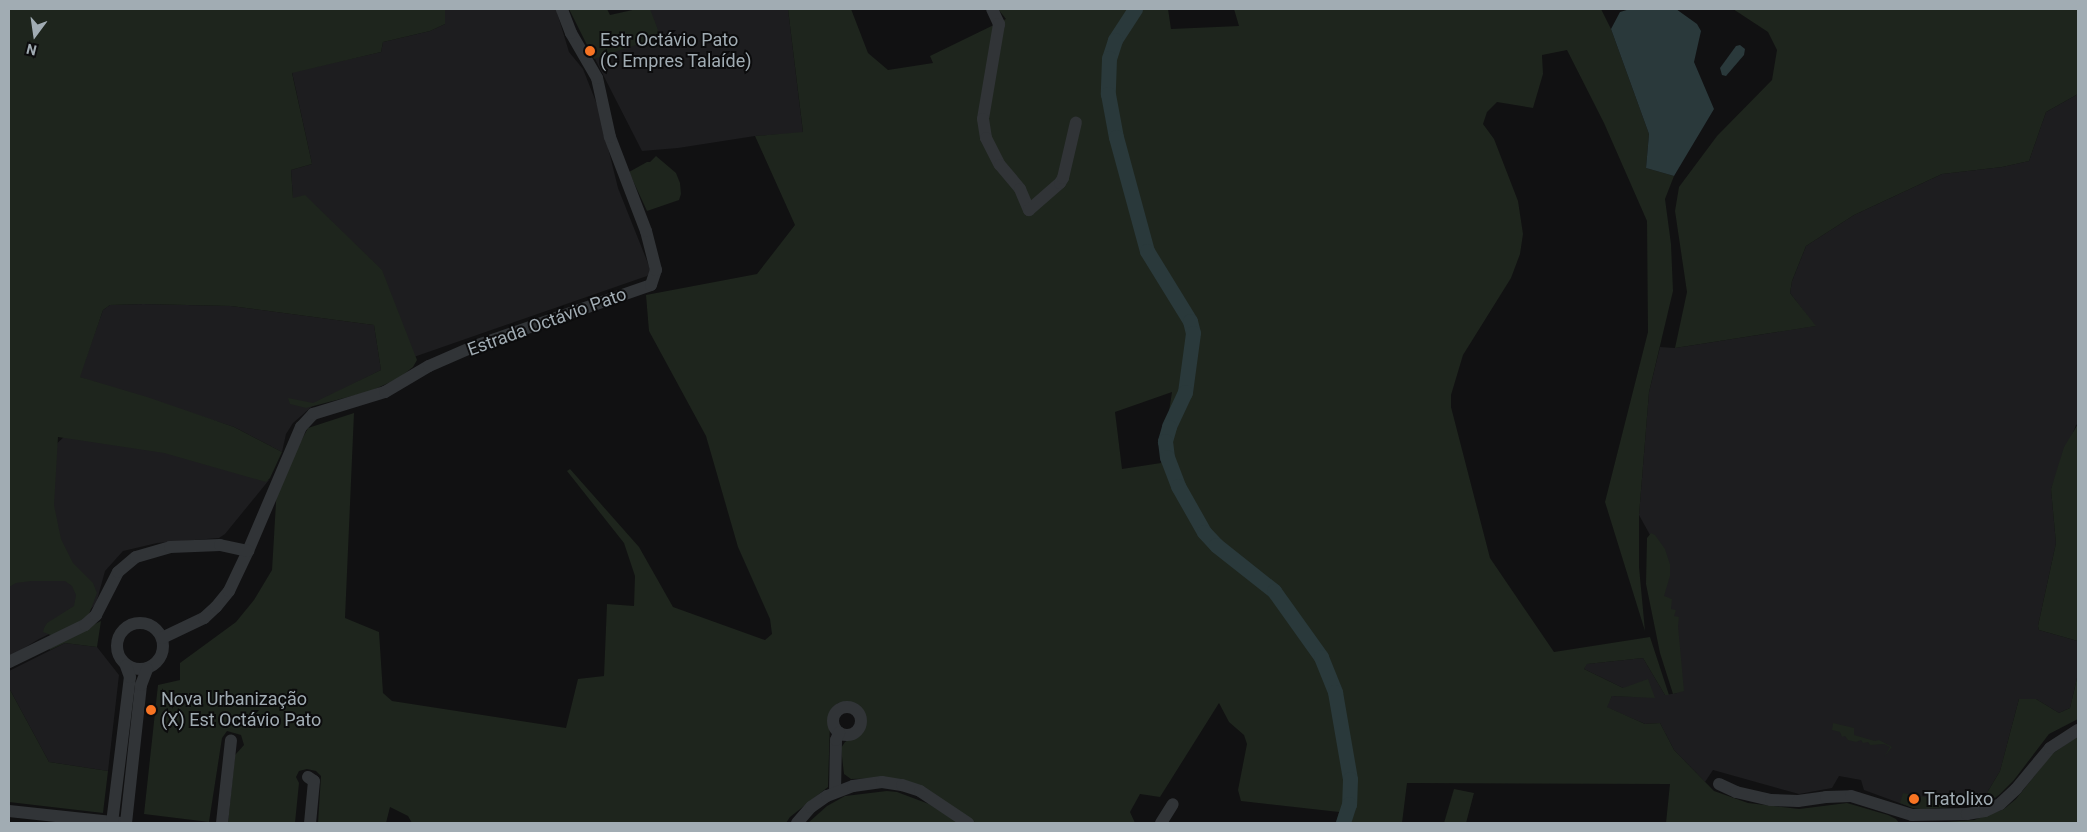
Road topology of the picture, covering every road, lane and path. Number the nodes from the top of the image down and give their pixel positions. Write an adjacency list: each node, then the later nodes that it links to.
1 (562, 9): 4 (street, Estrada Octávio Pato)
2 (992, 9): 3 (street)
3 (1076, 122)
4 (248, 551): 5 (street, Estrada Octávio Pato); 6 (street)
5 (162, 638): 7 (street); 8 (street)
6 (9, 662)
7 (126, 666): 8 (street); 18 (street)
8 (147, 669): 18 (street)
9 (2078, 730): 13 (street)
10 (839, 733): 14 (street)
11 (231, 740): 19 (street)
12 (308, 776): 20 (street)
13 (1719, 784)
14 (836, 792): 17 (street); 21 (street)
15 (1173, 804): 22 (street)
16 (9, 811): 18 (street)
17 (966, 822)
18 (118, 823)
19 (222, 823)
20 (310, 823)
21 (797, 823)
22 (1161, 823)

